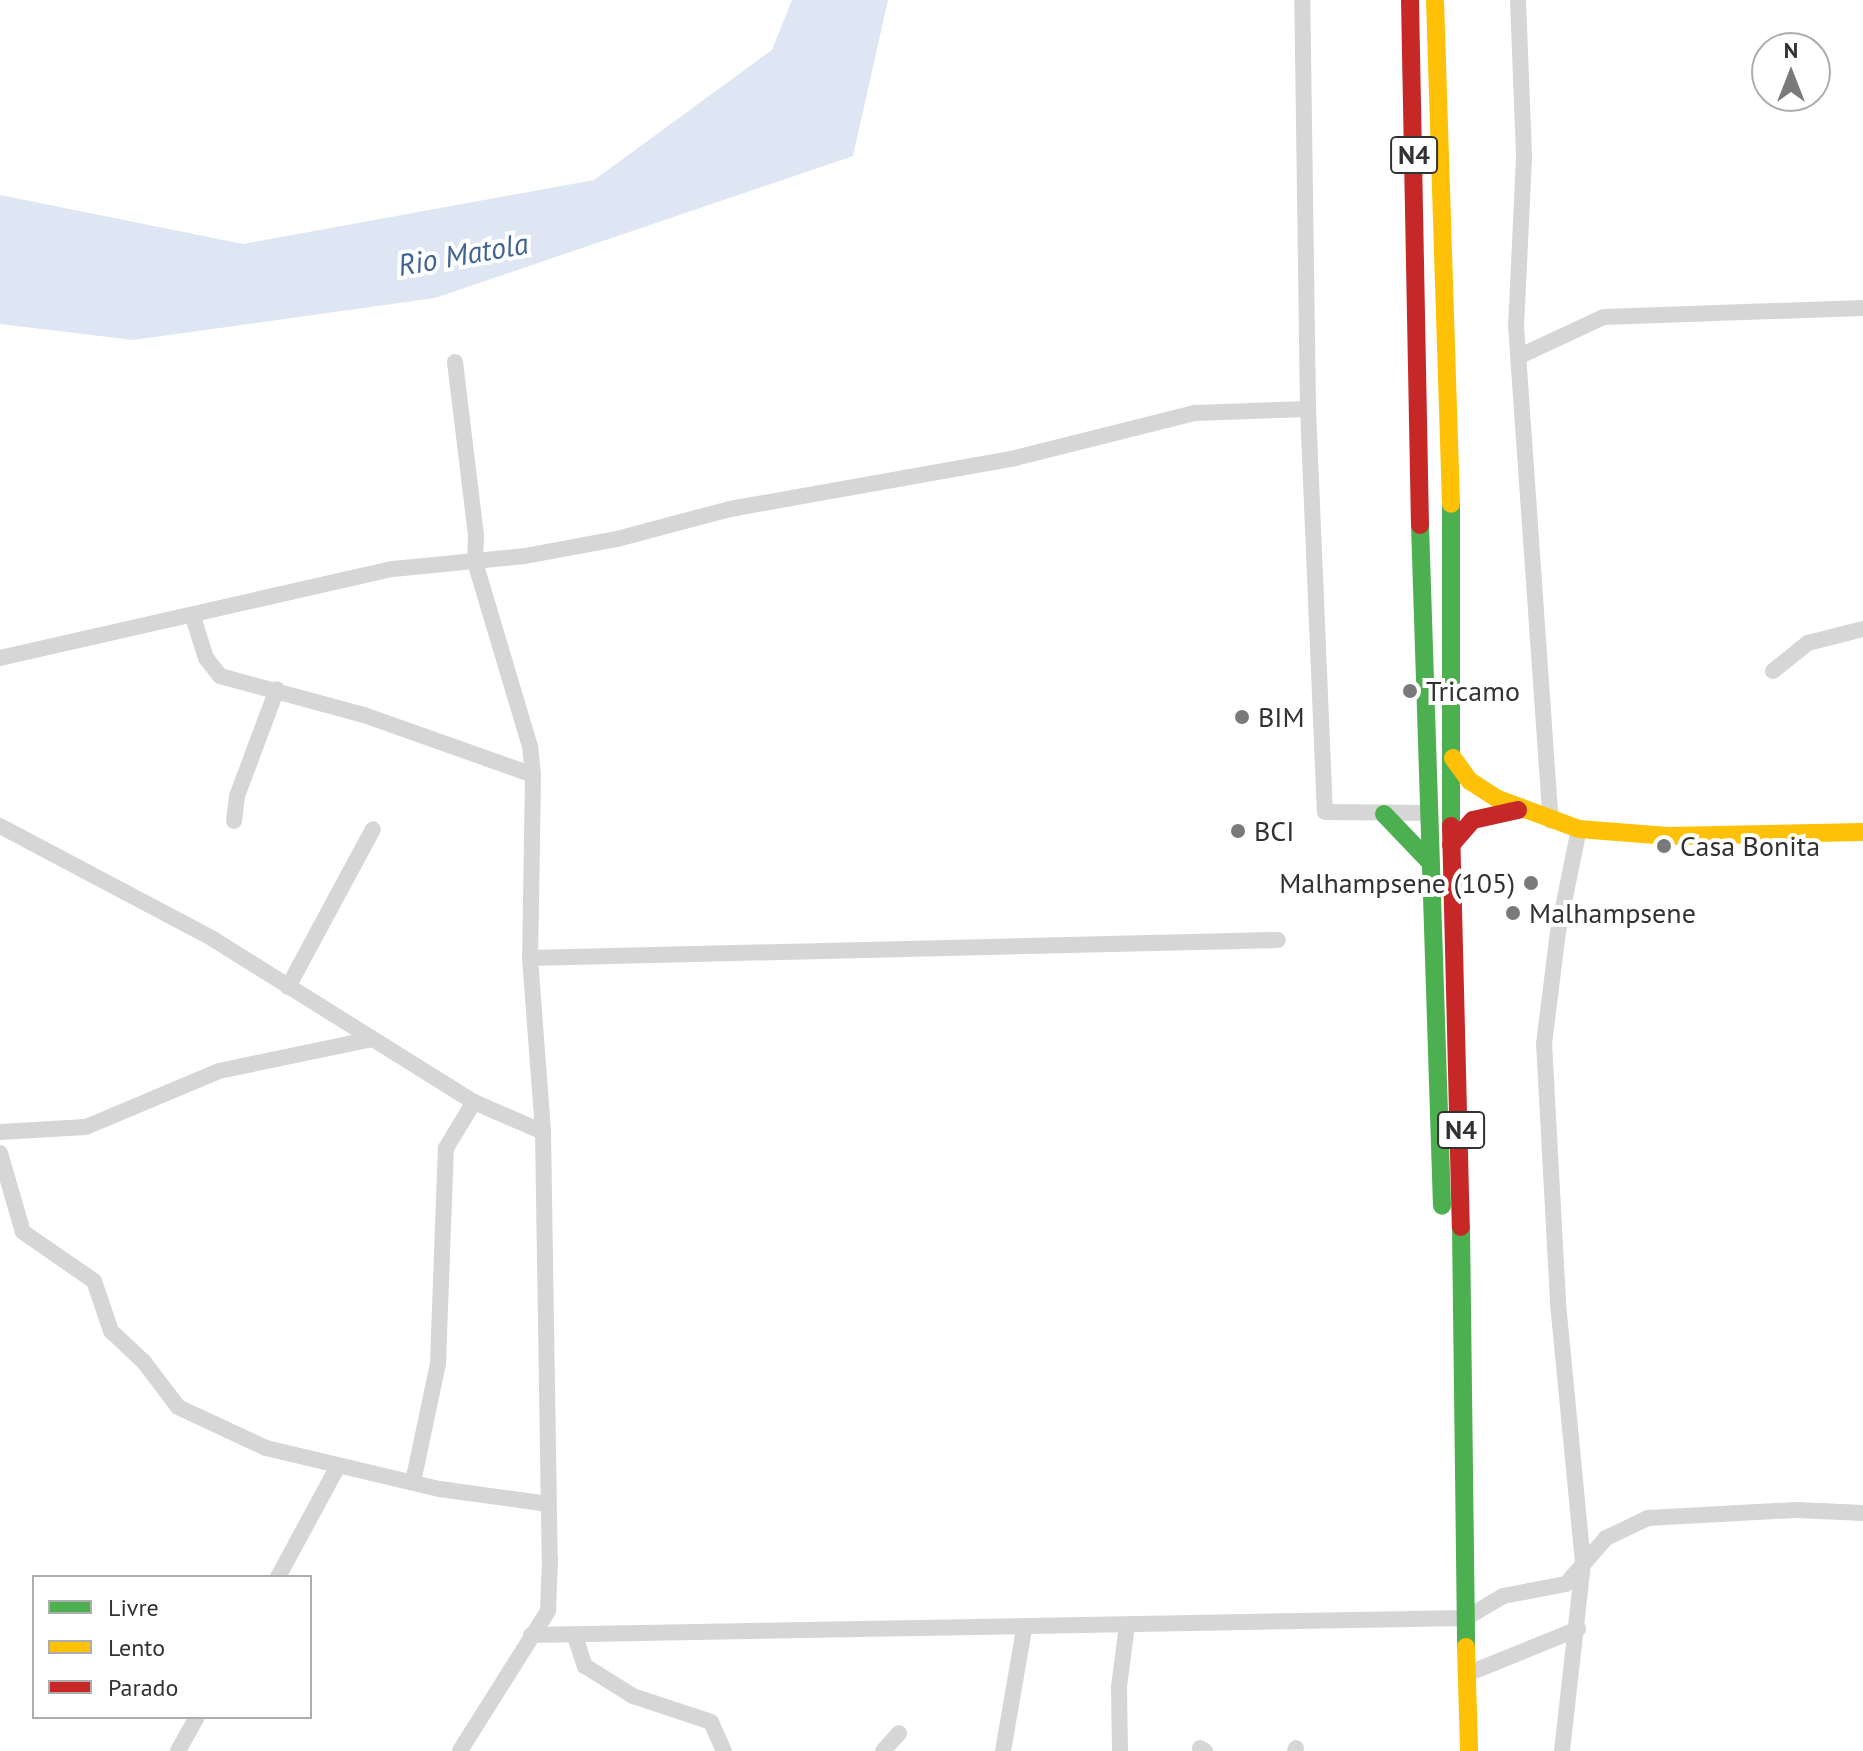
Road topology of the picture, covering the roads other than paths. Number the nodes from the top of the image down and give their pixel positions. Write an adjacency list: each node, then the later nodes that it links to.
1 (1302, 0): 8 (street)
2 (1410, 0): 17 (main road, N4)
3 (1435, 0): 15 (main road, N4)
4 (1518, 0): 6 (street)
5 (1863, 308): 6 (street)
6 (1522, 355): 23 (street)
7 (455, 362): 9 (street)
8 (1308, 409): 9 (street); 21 (street)
9 (475, 562): 10 (street); 16 (street)
10 (193, 617): 12 (street); 14 (street)
11 (1863, 629): 13 (street)
12 (0, 658)
13 (1773, 671)
14 (277, 689): 16 (street); 22 (street)
15 (1453, 758): 18 (main road); 20 (main road, N4)
16 (533, 775): 31 (street)
17 (1425, 775): 19 (main road, N4); 21 (main road)
18 (1518, 810): 23 (main road); 28 (main road)
19 (1427, 813): 20 (street); 21 (street); 29 (main road, N4)
20 (1452, 813): 28 (main road, N4)
21 (1380, 814): 29 (main road)
22 (234, 821)
23 (1551, 821): 26 (main road)
24 (0, 826): 32 (street)
25 (373, 829): 32 (street)
26 (1579, 829): 27 (main road); 43 (street)
27 (1863, 832)
28 (1451, 845): 38 (main road, N4)
29 (1429, 861): 38 (main road, N4)
30 (1278, 940): 31 (street)
31 (530, 958): 36 (street)
32 (288, 987): 33 (street)
33 (372, 1039): 34 (street); 35 (street)
34 (474, 1102): 36 (street); 40 (street)
35 (0, 1132)
36 (543, 1132): 41 (street)
37 (0, 1153): 39 (street)
38 (1460, 1415): 45 (main road, N4)
39 (338, 1466): 40 (street); 44 (street)
40 (413, 1482): 41 (street)
41 (548, 1504): 49 (street)
42 (1863, 1513): 43 (street)
43 (1583, 1563): 45 (street); 47 (street)
44 (279, 1575)
45 (1466, 1618): 46 (street); 51 (main road, N4)
46 (1127, 1625): 48 (street); 59 (street)
47 (1578, 1629): 51 (street); 61 (street)
48 (1024, 1630): 50 (street); 58 (street)
49 (531, 1635): 50 (street); 55 (street)
50 (575, 1636): 56 (street)
51 (1467, 1674): 60 (main road, N4)
52 (196, 1719): 54 (street)
53 (899, 1733): 57 (street)
54 (178, 1751)
55 (460, 1751)
56 (724, 1751)
57 (883, 1751)
58 (1003, 1751)
59 (1120, 1751)
60 (1469, 1751)
61 (1562, 1751)

